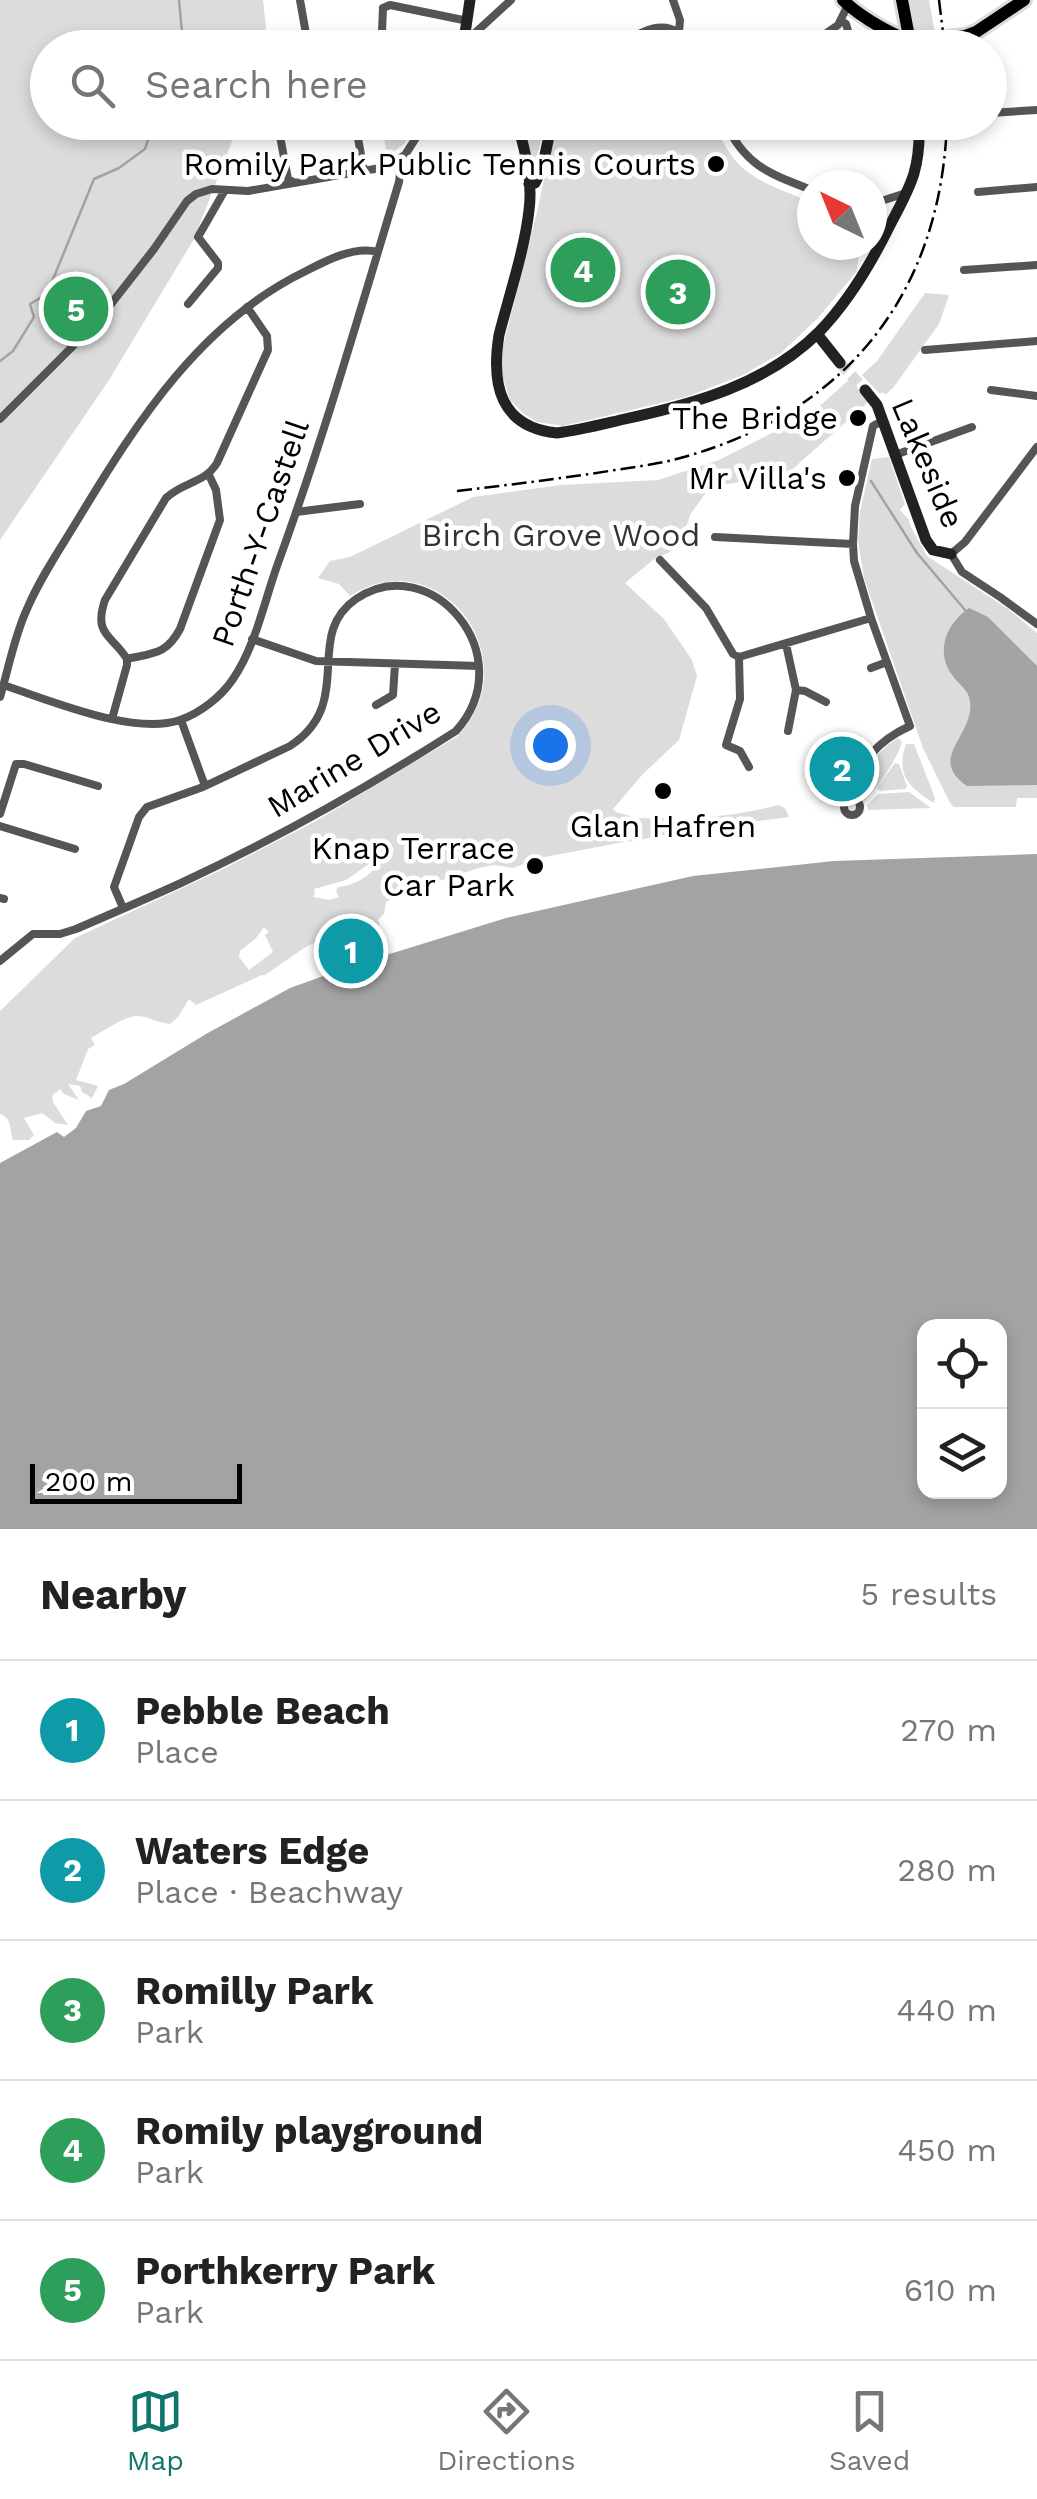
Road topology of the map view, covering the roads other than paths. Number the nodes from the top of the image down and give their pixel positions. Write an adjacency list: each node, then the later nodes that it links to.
1 (300, 0): 13 (street)
2 (470, 0): 10 (street)
3 (510, 0): 16 (street)
4 (673, 0): 19 (street)
5 (902, 0): 9 (main road)
6 (1024, 0): 23 (main road, bridge)
7 (845, 3): 11 (street); 12 (main road)
8 (381, 4): 10 (street); 14 (street)
9 (905, 17): 12 (main road); 22 (main road)
10 (468, 20): 15 (street)
11 (842, 21): 20 (street); 21 (street)
12 (887, 29)
13 (305, 30)
14 (382, 30)
15 (468, 30)
16 (477, 30)
17 (645, 30): 18 (street)
18 (672, 30)
19 (678, 30)
20 (830, 30)
21 (848, 30)
22 (909, 30)
23 (978, 30)
24 (1037, 110): 25 (street)
25 (1007, 112)
26 (281, 140): 35 (street)
27 (358, 140): 34 (street)
28 (416, 140): 33 (street)
29 (522, 140): 36 (street)
30 (548, 140): 36 (street)
31 (735, 140): 37 (street)
32 (920, 140): 41 (street)
33 (396, 162): 34 (street); 44 (street, Porth-Y-Castell)
34 (364, 171): 35 (street)
35 (293, 182): 39 (street)
36 (529, 184): 50 (street)
37 (797, 184)
38 (1037, 187): 40 (street)
39 (225, 190): 48 (street); 57 (street)
40 (978, 192)
41 (906, 193): 42 (street); 43 (street)
42 (887, 199)
43 (887, 231)
44 (378, 252): 49 (street); 65 (street, Porth-Y-Castell)
45 (872, 260): 50 (street)
46 (1037, 264): 47 (street)
47 (964, 270)
48 (188, 304)
49 (247, 307): 63 (street); 81 (street)
50 (817, 334): 53 (street)
51 (1037, 341): 52 (street)
52 (925, 350)
53 (840, 363)
54 (864, 390): 58 (street, Lakeside)
55 (991, 390): 56 (street)
56 (1037, 396)
57 (0, 420)
58 (882, 421): 60 (street); 62 (street, Lakeside)
59 (972, 427): 62 (street)
60 (869, 445): 62 (street); 67 (street)
61 (1037, 447): 68 (street)
62 (893, 449): 68 (street, Lakeside)
63 (210, 475): 75 (street); 75 (street)
64 (360, 504): 65 (street)
65 (296, 512): 72 (street, Porth-Y-Castell)
66 (716, 538): 67 (street)
67 (853, 544): 70 (street)
68 (951, 554): 71 (street, Lakeside)
69 (660, 560): 74 (street)
70 (871, 618): 73 (street); 77 (street)
71 (1037, 624)
72 (252, 639): 76 (street); 87 (street, Porth-Y-Castell)
73 (786, 644): 74 (street); 82 (street)
74 (739, 657): 89 (street)
75 (127, 658): 86 (street)
76 (330, 662): 78 (street); 79 (street); 91 (street)
77 (887, 662): 80 (street); 92 (street)
78 (395, 664): 79 (street); 85 (street)
79 (479, 666): 96 (street, Marine Drive)
80 (871, 668)
81 (4, 686): 83 (street); 86 (street)
82 (796, 690): 84 (street); 88 (street)
83 (0, 697)
84 (826, 702)
85 (376, 706)
86 (112, 719): 87 (street)
87 (180, 720): 91 (street)
88 (788, 731)
89 (748, 767)
90 (98, 786): 93 (street)
91 (205, 786): 96 (street)
92 (852, 799)
93 (0, 814)
94 (0, 826): 95 (street)
95 (75, 849)
96 (123, 908): 97 (street, Marine Drive)
97 (0, 961)

